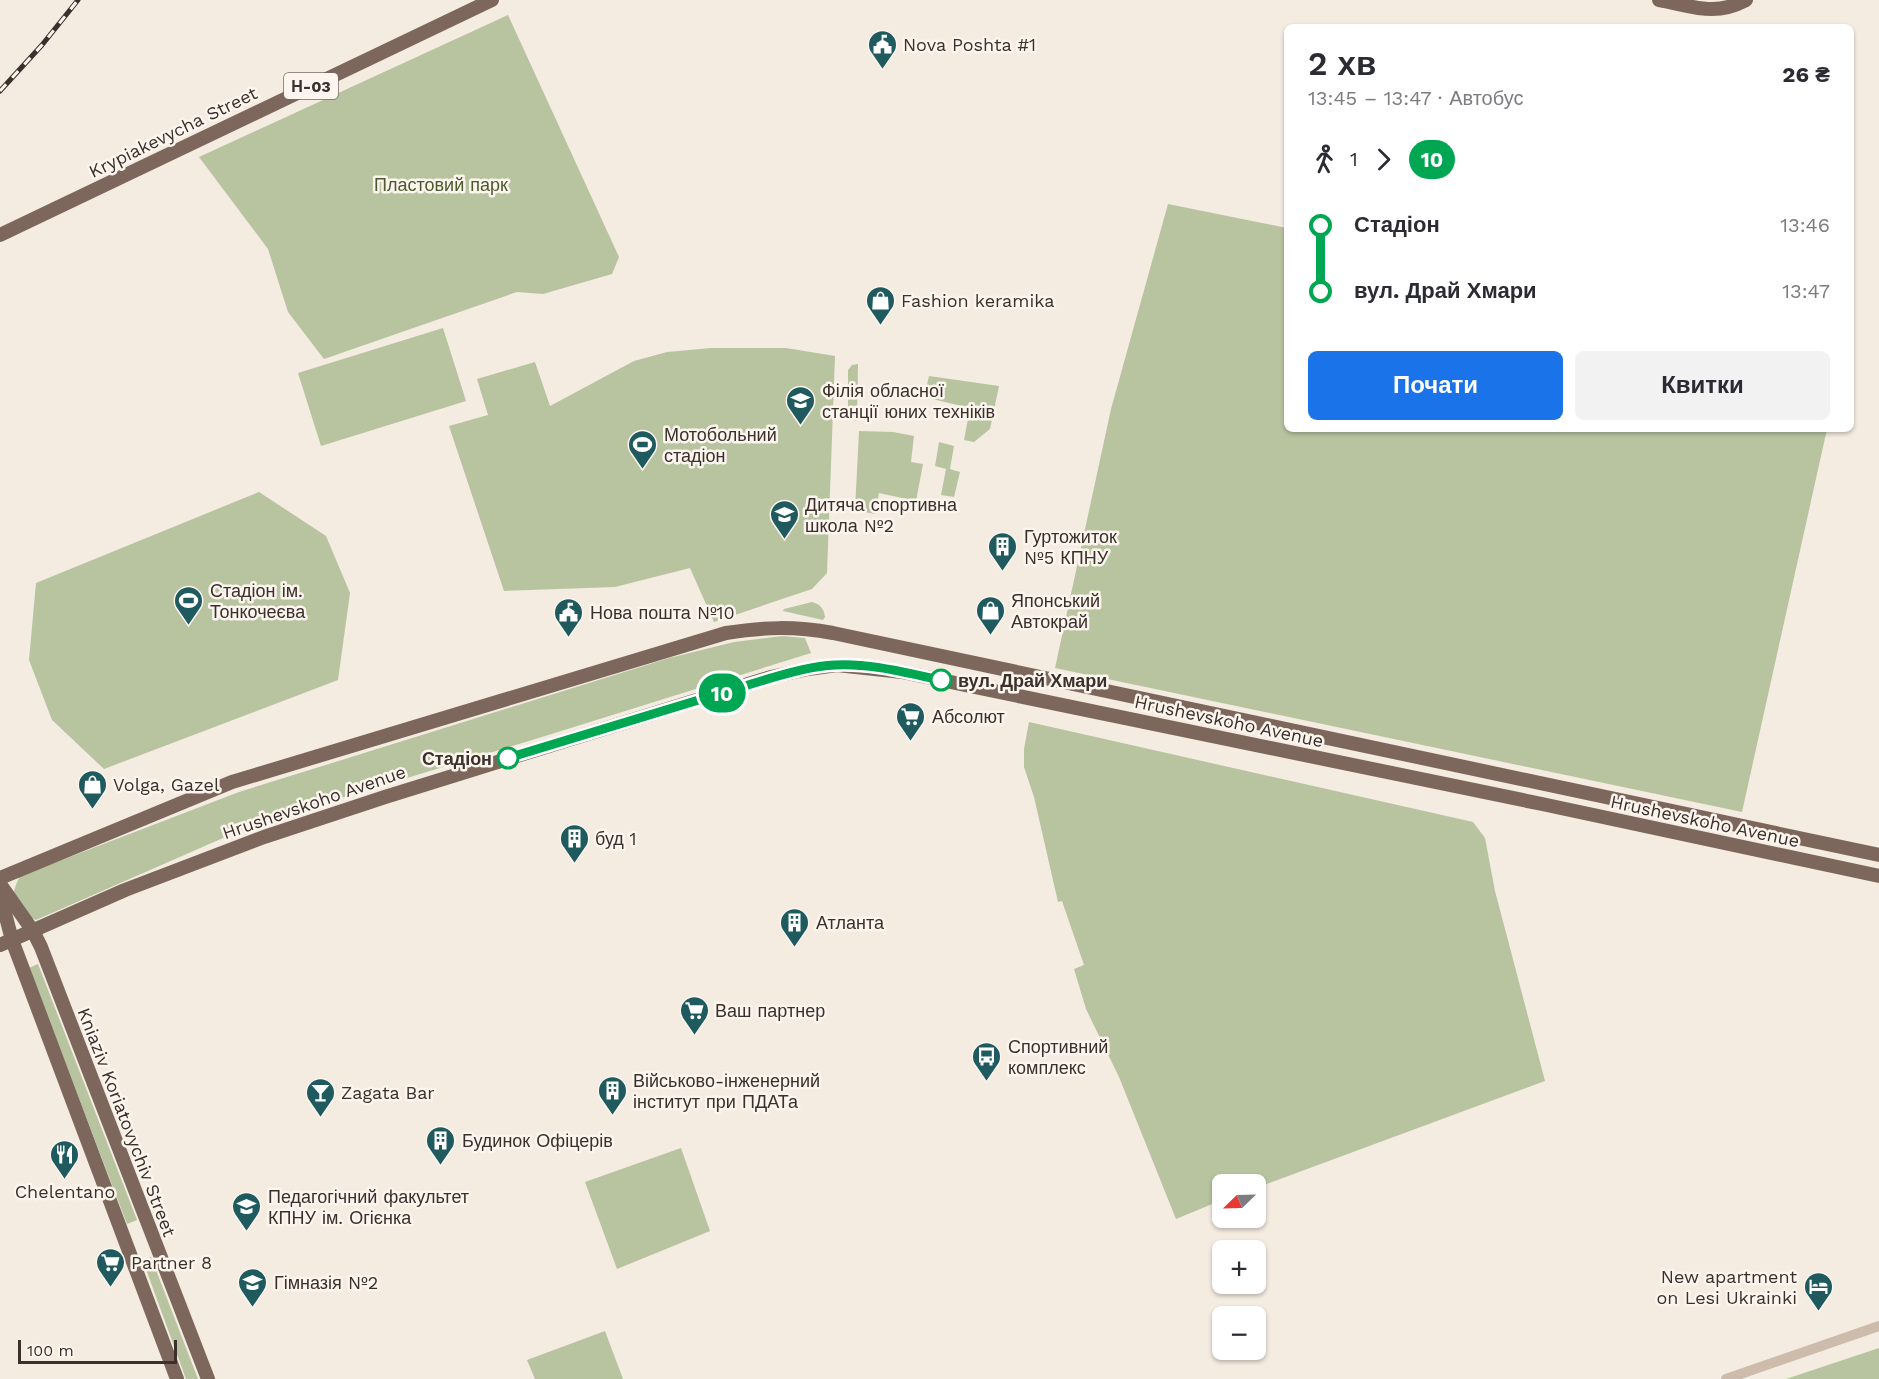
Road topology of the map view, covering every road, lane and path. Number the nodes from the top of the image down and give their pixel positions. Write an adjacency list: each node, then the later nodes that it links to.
1 (492, 0): 4 (main road, Krypiakevycha Street / Н-03)
2 (1659, 0): 3 (main road)
3 (1746, 0)
4 (0, 235)
5 (1879, 855): 7 (main road, Hrushevskoho Avenue)
6 (1879, 876): 10 (main road, Hrushevskoho Avenue)
7 (0, 878)
8 (0, 884): 10 (main road, Kniaziv Koriatovychiv Street)
9 (0, 894): 11 (main road)
10 (33, 931): 11 (main road, Hrushevskoho Avenue); 14 (main road, Kniaziv Koriatovychiv Street)
11 (6, 942): 13 (main road)
12 (1879, 1326): 15 (street)
13 (177, 1379)
14 (208, 1379)
15 (1726, 1379)

